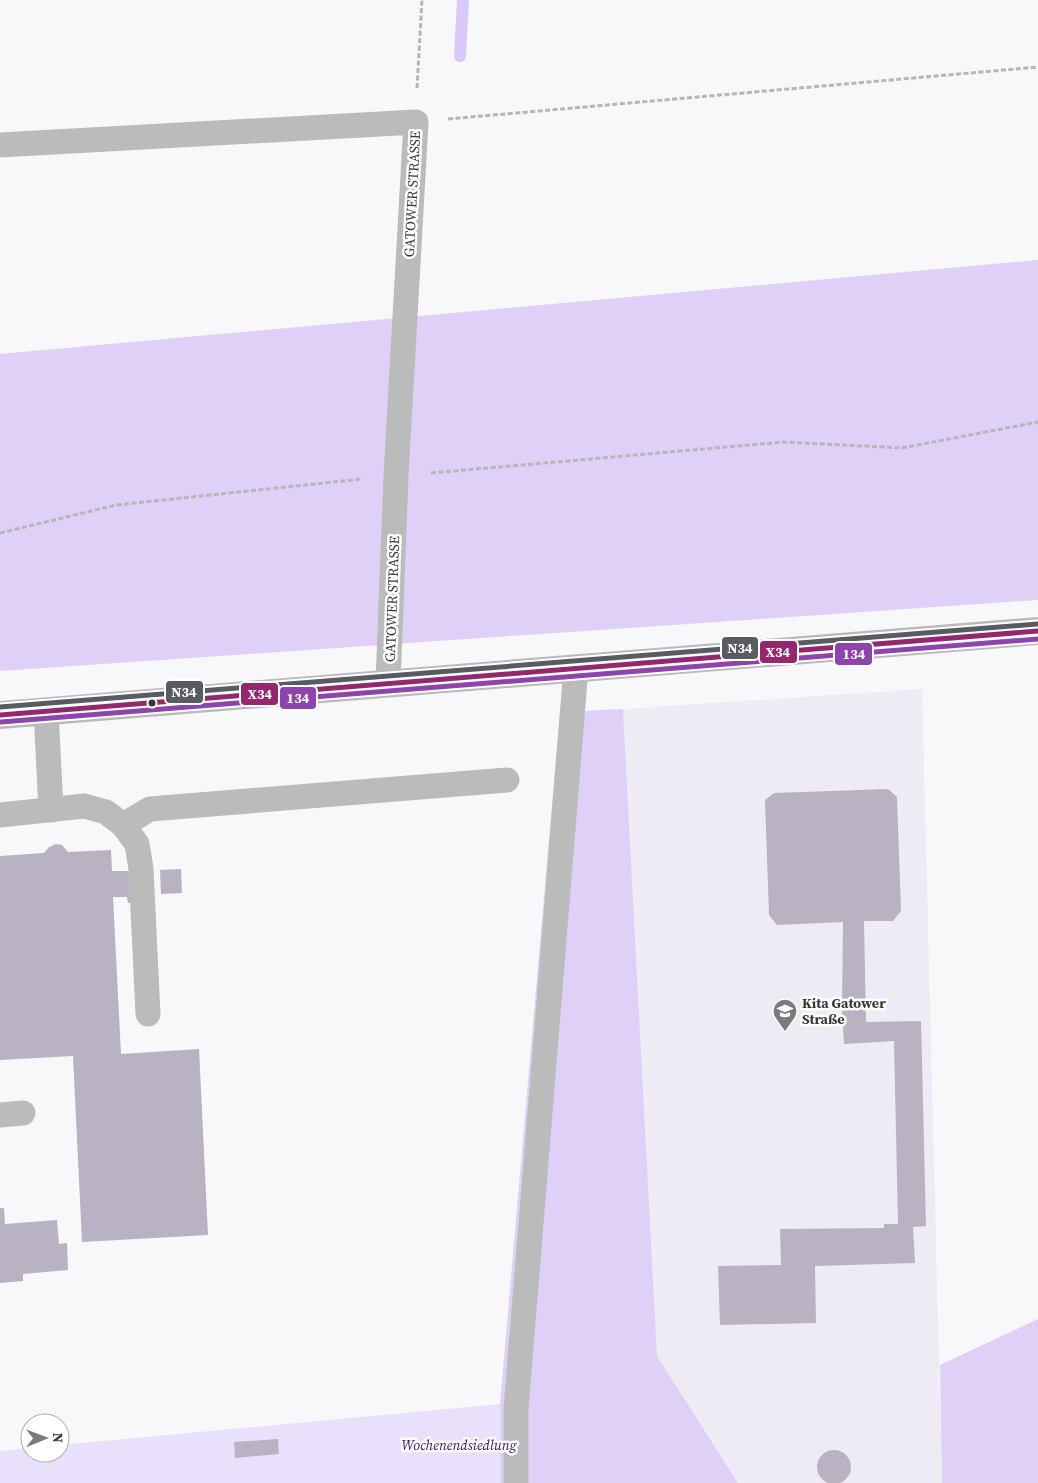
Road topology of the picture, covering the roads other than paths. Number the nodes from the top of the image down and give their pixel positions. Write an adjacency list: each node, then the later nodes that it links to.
1 (0, 145): 4 (lane, GATOWER STRASSE)
2 (1038, 631): 3 (main road, GATOWER STRASSE)
3 (576, 668): 4 (main road, GATOWER STRASSE); 12 (lane)
4 (388, 683): 5 (main road, GATOWER STRASSE)
5 (46, 711): 6 (main road, GATOWER STRASSE); 8 (lane)
6 (0, 715)
7 (507, 780): 10 (lane)
8 (51, 810): 9 (lane); 10 (lane)
9 (0, 815)
10 (123, 825): 11 (lane)
11 (148, 1014)
12 (516, 1483)

